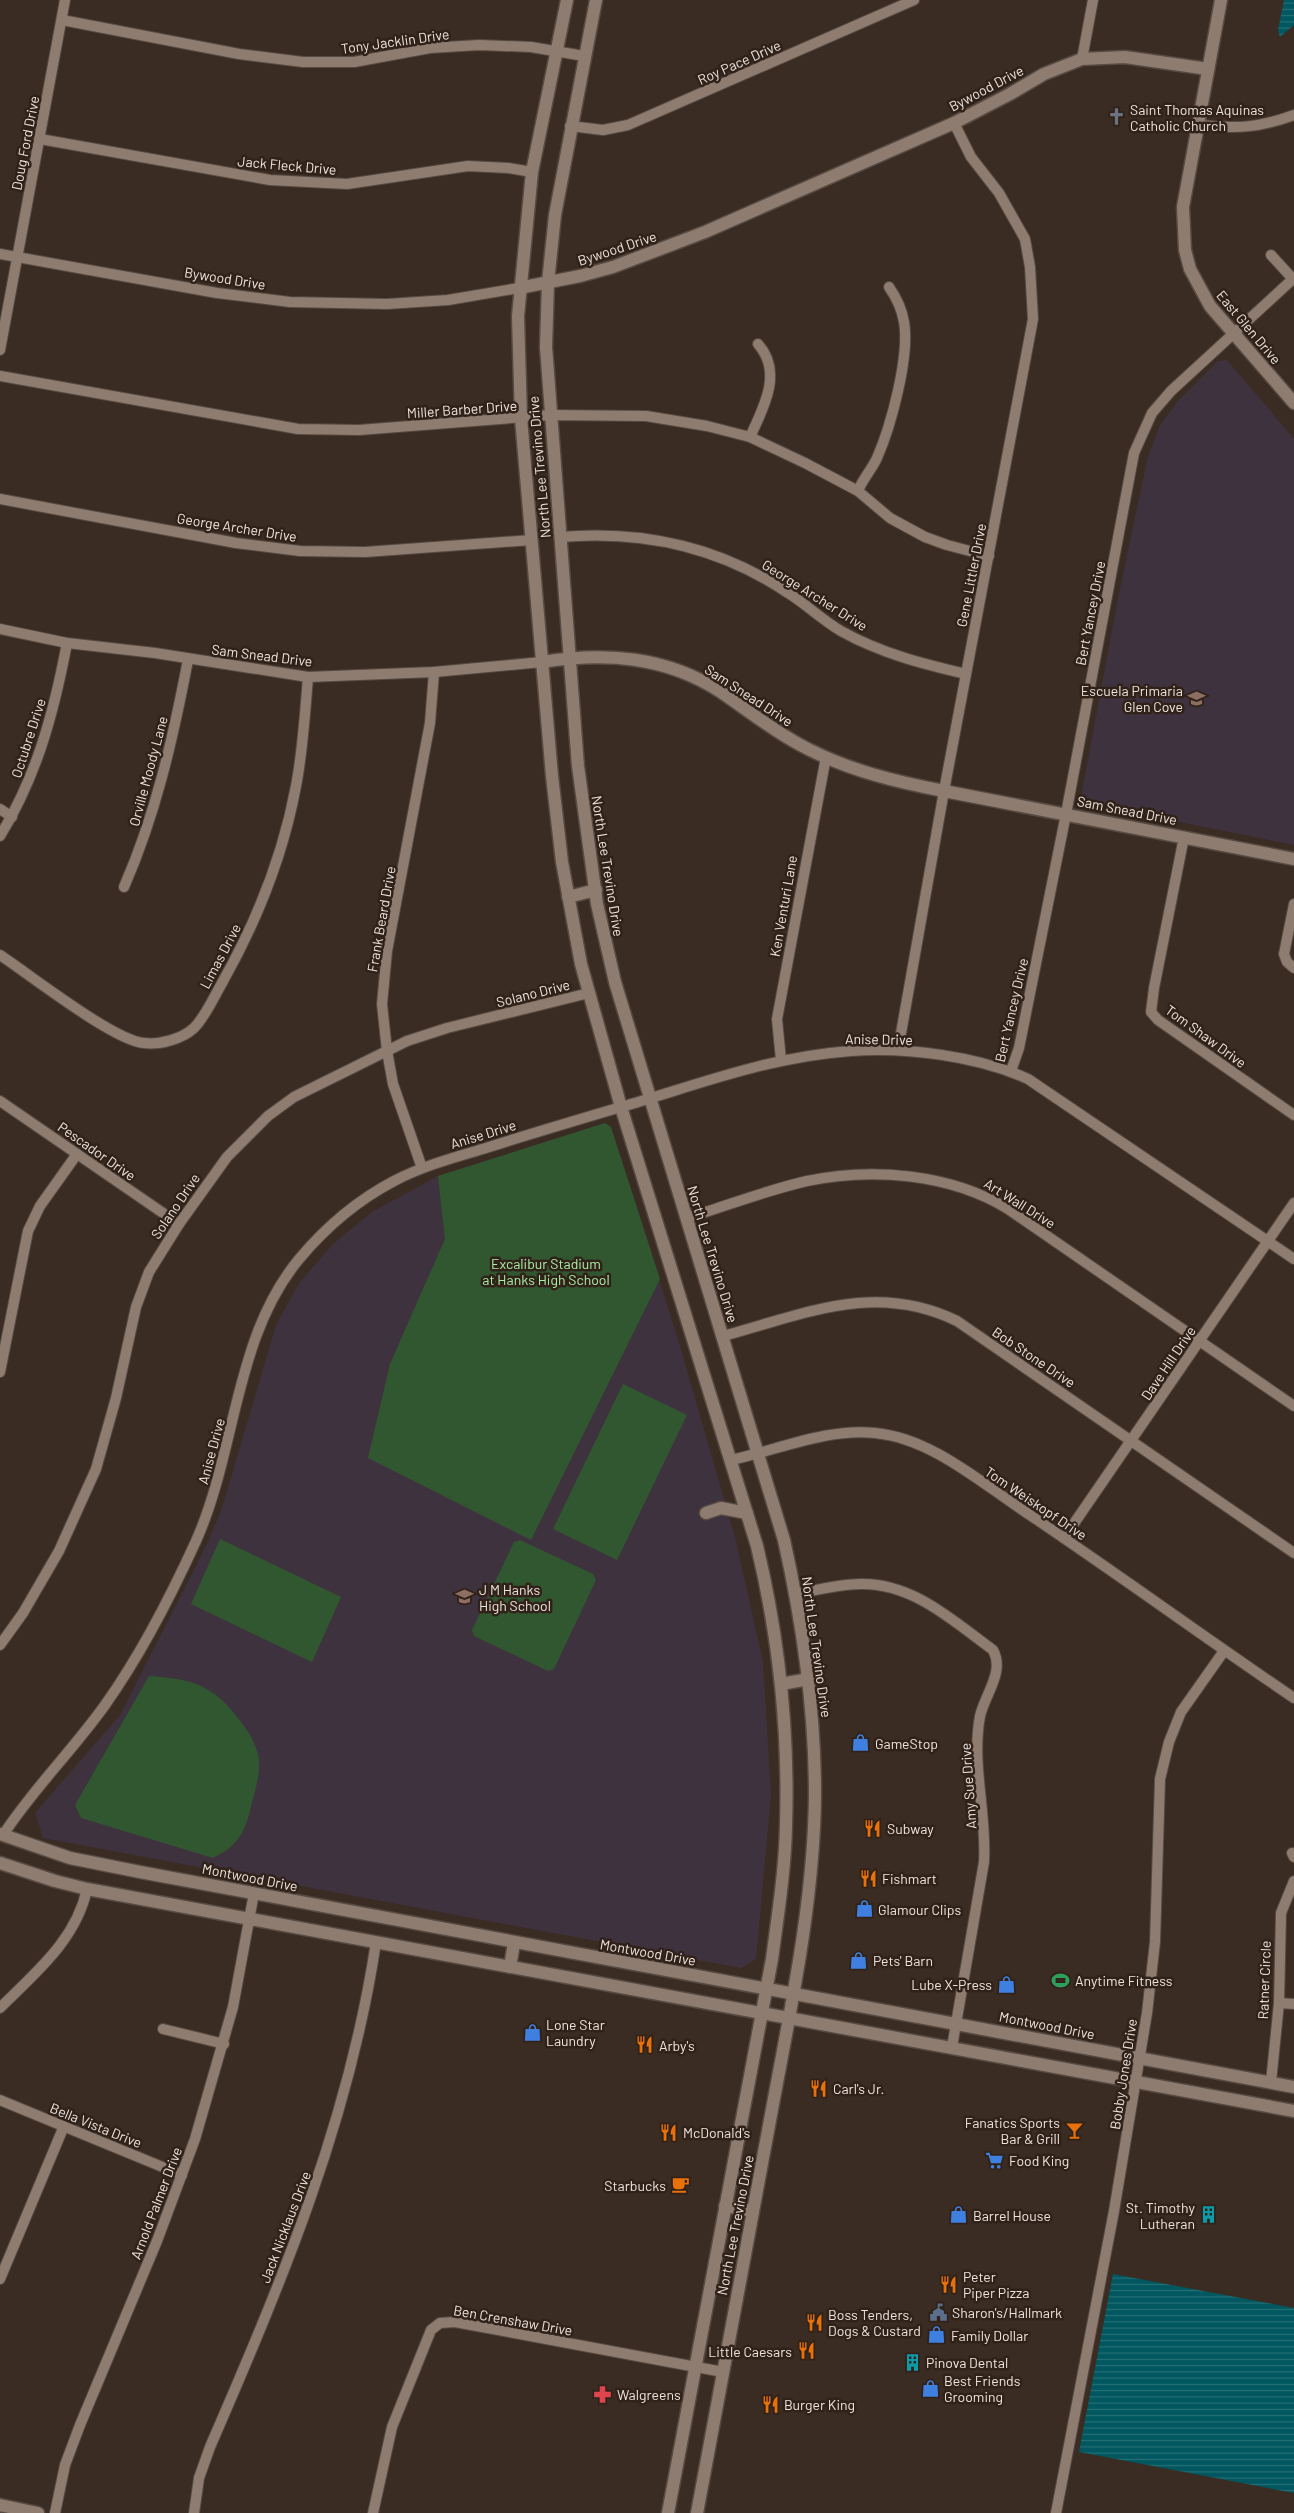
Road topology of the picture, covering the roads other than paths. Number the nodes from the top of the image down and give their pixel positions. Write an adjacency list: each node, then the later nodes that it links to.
1 (66, 0): 7 (street, Doug Ford Drive)
2 (567, 0): 8 (main road, North Lee Trevino Drive)
3 (596, 0): 9 (main road, North Lee Trevino Drive)
4 (914, 0): 15 (street, Roy Pace Drive)
5 (1093, 0): 10 (street)
6 (1221, 0): 11 (main road, East Glen Drive)
7 (62, 20): 8 (street, Tony Jacklin Drive); 16 (street, Doug Ford Drive)
8 (557, 50): 9 (street, Tony Jacklin Drive); 17 (main road, North Lee Trevino Drive)
9 (584, 56): 15 (main road, North Lee Trevino Drive)
10 (1082, 59): 11 (main road, Bywood Drive); 13 (main road, Bywood Drive)
11 (1208, 69): 14 (main road, East Glen Drive)
12 (1294, 115): 14 (street)
13 (954, 123): 22 (main road, Bywood Drive); 37 (street, Gene Littler Drive)
14 (1199, 125): 25 (main road, East Glen Drive)
15 (570, 126): 22 (main road, North Lee Trevino Drive)
16 (40, 139): 17 (street, Jack Fleck Drive); 20 (street, Doug Ford Drive)
17 (532, 172): 24 (main road, North Lee Trevino Drive)
18 (0, 254): 20 (street, Bywood Drive)
19 (1271, 255): 21 (street)
20 (17, 257): 24 (street, Bywood Drive); 27 (street, Doug Ford Drive)
21 (1293, 279): 25 (street, Bert Yancey Drive)
22 (548, 282): 24 (main road, Bywood Drive); 30 (main road, North Lee Trevino Drive)
23 (889, 287): 33 (street)
24 (520, 288): 31 (main road, North Lee Trevino Drive)
25 (1234, 333): 29 (main road, East Glen Drive); 49 (street, Bert Yancey Drive)
26 (758, 344): 32 (street)
27 (0, 350)
28 (0, 376): 31 (street, Miller Barber Drive)
29 (1294, 403)
30 (550, 415): 31 (street, Miller Barber Drive); 32 (street, Miller Barber Drive); 35 (main road, North Lee Trevino Drive)
31 (521, 418): 36 (main road, North Lee Trevino Drive)
32 (750, 437): 33 (street, Miller Barber Drive)
33 (858, 491): 37 (street, Miller Barber Drive)
34 (0, 499): 36 (street, George Archer Drive)
35 (560, 537): 40 (main road, North Lee Trevino Drive); 44 (street, George Archer Drive)
36 (532, 540): 42 (main road, North Lee Trevino Drive)
37 (989, 556): 44 (street, Gene Littler Drive)
38 (0, 629): 39 (street, Sam Snead Drive)
39 (67, 643): 41 (street, Sam Snead Drive); 50 (street, Octubre Drive)
40 (572, 657): 42 (main road, Sam Snead Drive); 46 (main road, Sam Snead Drive); 55 (main road, North Lee Trevino Drive)
41 (188, 660): 45 (street, Sam Snead Drive); 54 (street, Orville Moody Lane)
42 (542, 662): 43 (street, Sam Snead Drive); 56 (main road, North Lee Trevino Drive)
43 (434, 672): 45 (street, Sam Snead Drive); 62 (street, Frank Beard Drive)
44 (966, 674): 47 (street, Gene Littler Drive)
45 (308, 677): 58 (street, Limas Drive)
46 (826, 757): 47 (main road, Sam Snead Drive); 63 (street, Ken Venturi Lane)
47 (944, 792): 49 (main road, Sam Snead Drive); 61 (street, Gene Littler Drive)
48 (0, 809): 50 (street)
49 (1066, 814): 52 (main road, Sam Snead Drive); 64 (street, Bert Yancey Drive)
50 (12, 817): 51 (street, Octubre Drive)
51 (0, 836)
52 (1184, 837): 53 (main road, Sam Snead Drive); 68 (street, Tom Shaw Drive)
53 (1294, 859)
54 (124, 887)
55 (596, 890): 56 (main road); 65 (main road, North Lee Trevino Drive)
56 (568, 897): 60 (main road, North Lee Trevino Drive)
57 (1294, 904): 59 (street)
58 (0, 954)
59 (1294, 968)
60 (590, 993): 62 (street, Solano Drive); 67 (main road, North Lee Trevino Drive)
61 (898, 1050): 63 (street, Anise Drive); 64 (street, Anise Drive)
62 (387, 1051): 70 (street, Frank Beard Drive); 73 (street, Solano Drive)
63 (781, 1060): 65 (street, Anise Drive)
64 (1011, 1071): 74 (street, Anise Drive)
65 (649, 1099): 67 (street, Anise Drive); 72 (main road, North Lee Trevino Drive)
66 (0, 1101): 69 (street, Pescador Drive)
67 (621, 1107): 70 (street, Anise Drive); 82 (main road, North Lee Trevino Drive)
68 (1294, 1115)
69 (77, 1154): 73 (street, Pescador Drive); 78 (street)
70 (422, 1168): 93 (street, Anise Drive)
71 (1294, 1203): 74 (street, Dave Hill Drive)
72 (686, 1218): 76 (main road, North Lee Trevino Drive); 77 (street, Art Wall Drive)
73 (179, 1224): 88 (street, Solano Drive)
74 (1268, 1241): 75 (street, Anise Drive); 77 (street, Dave Hill Drive)
75 (1294, 1259)
76 (723, 1336): 80 (street, Bob Stone Drive); 81 (main road, North Lee Trevino Drive)
77 (1200, 1341): 79 (street, Art Wall Drive); 80 (street, Dave Hill Drive)
78 (0, 1372)
79 (1294, 1406)
80 (1131, 1441): 85 (street, Dave Hill Drive); 86 (street, Bob Stone Drive)
81 (758, 1455): 82 (street, Tom Weiskopf Drive); 85 (street, Tom Weiskopf Drive); 87 (main road, North Lee Trevino Drive)
82 (731, 1460): 84 (main road, North Lee Trevino Drive)
83 (706, 1513): 84 (main road)
84 (747, 1513): 91 (main road, North Lee Trevino Drive)
85 (1064, 1538): 89 (street, Tom Weiskopf Drive)
86 (1294, 1553)
87 (796, 1594): 90 (main road, North Lee Trevino Drive); 109 (street, Amy Sue Drive)
88 (0, 1645)
89 (1224, 1651): 92 (street, Tom Weiskopf Drive); 113 (street, Bobby Jones Drive)
90 (809, 1678): 91 (main road); 103 (main road, North Lee Trevino Drive)
91 (781, 1684): 102 (main road, North Lee Trevino Drive)
92 (1294, 1698)
93 (2, 1835): 97 (main road, Montwood Drive)
94 (0, 1863): 96 (main road)
95 (1294, 1881): 104 (street, Ratner Circle)
96 (87, 1888): 98 (main road); 106 (street)
97 (254, 1893): 98 (street, Arnold Palmer Drive); 100 (main road, Montwood Drive)
98 (249, 1917): 99 (main road); 111 (street, Arnold Palmer Drive)
99 (376, 1942): 101 (main road); 129 (street, Jack Nicklaus Drive)
100 (514, 1943): 101 (main road); 102 (main road, Montwood Drive)
101 (510, 1967): 107 (main road)
102 (767, 1988): 103 (main road, Montwood Drive); 107 (main road, North Lee Trevino Drive)
103 (792, 1993): 108 (main road, North Lee Trevino Drive); 109 (main road, Montwood Drive)
104 (1279, 2003): 105 (street); 115 (street, Ratner Circle)
105 (1294, 2004)
106 (0, 2008)
107 (762, 2012): 108 (main road); 121 (main road, North Lee Trevino Drive)
108 (789, 2017): 112 (main road); 122 (main road, North Lee Trevino Drive)
109 (957, 2023): 112 (street, Amy Sue Drive); 113 (main road, Montwood Drive)
110 (163, 2029): 111 (street)
111 (224, 2044): 120 (street, Arnold Palmer Drive)
112 (952, 2047): 114 (main road)
113 (1140, 2058): 114 (street, Bobby Jones Drive); 115 (main road, Montwood Drive)
114 (1136, 2081): 118 (main road); 133 (street, Bobby Jones Drive)
115 (1270, 2082): 116 (main road, Montwood Drive)
116 (1294, 2086)
117 (0, 2100): 119 (street, Bella Vista Drive)
118 (1294, 2112)
119 (64, 2126): 120 (street, Bella Vista Drive); 123 (street)
120 (182, 2176): 128 (street, Arnold Palmer Drive)
121 (725, 2206): 122 (main road); 124 (main road, North Lee Trevino Drive)
122 (753, 2211): 125 (main road, North Lee Trevino Drive)
123 (0, 2279)
124 (695, 2367): 125 (street, Ben Crenshaw Drive); 130 (street, Ben Crenshaw Drive); 131 (main road, North Lee Trevino Drive)
125 (723, 2372): 132 (main road, North Lee Trevino Drive)
126 (0, 2505): 127 (main road)
127 (38, 2513)
128 (55, 2513)
129 (194, 2513)
130 (373, 2513)
131 (668, 2513)
132 (697, 2513)
133 (1056, 2513)

